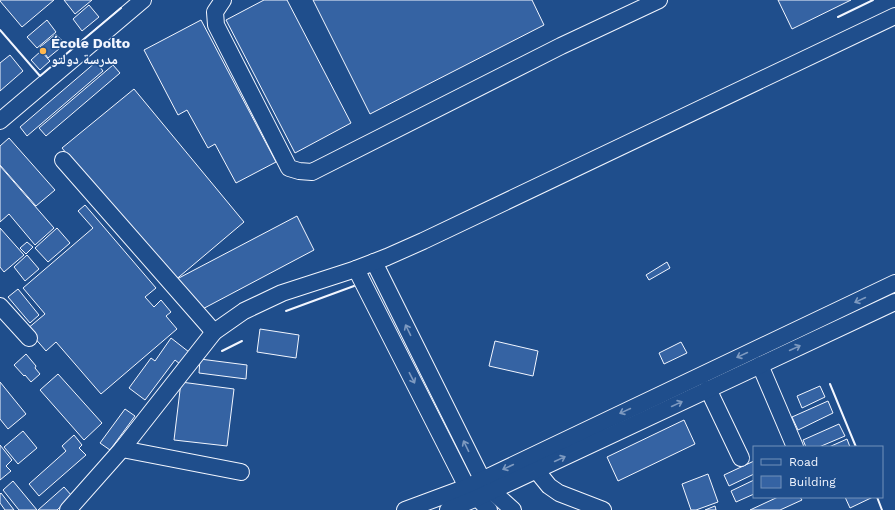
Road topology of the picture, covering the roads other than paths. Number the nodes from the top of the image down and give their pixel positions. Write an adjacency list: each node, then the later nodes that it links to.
1 (143, 0): 5 (street)
2 (223, 0): 3 (street)
3 (659, 0)
4 (895, 16): 7 (street)
5 (0, 121)
6 (64, 160): 12 (street)
7 (374, 262): 8 (street); 21 (street, one-way to 7)
8 (356, 269): 12 (street); 22 (street, one-way to 22)
9 (895, 283): 21 (street, one-way to 21)
10 (895, 302): 14 (street, one-way to 10)
11 (0, 306): 13 (street)
12 (214, 332): 17 (street)
13 (29, 338)
14 (760, 365): 15 (street); 16 (street)
15 (708, 389): 18 (street); 19 (street, one-way to 15)
16 (795, 446)
17 (122, 449): 20 (street); 23 (street)
18 (741, 458)
19 (536, 470): 21 (street); 28 (street)
20 (241, 472)
21 (487, 485): 22 (street); 27 (street)
22 (472, 492): 24 (street); 25 (street); 26 (street)
23 (68, 510)
24 (405, 510)
25 (448, 510)
26 (489, 510)
27 (513, 510)
28 (603, 510)

